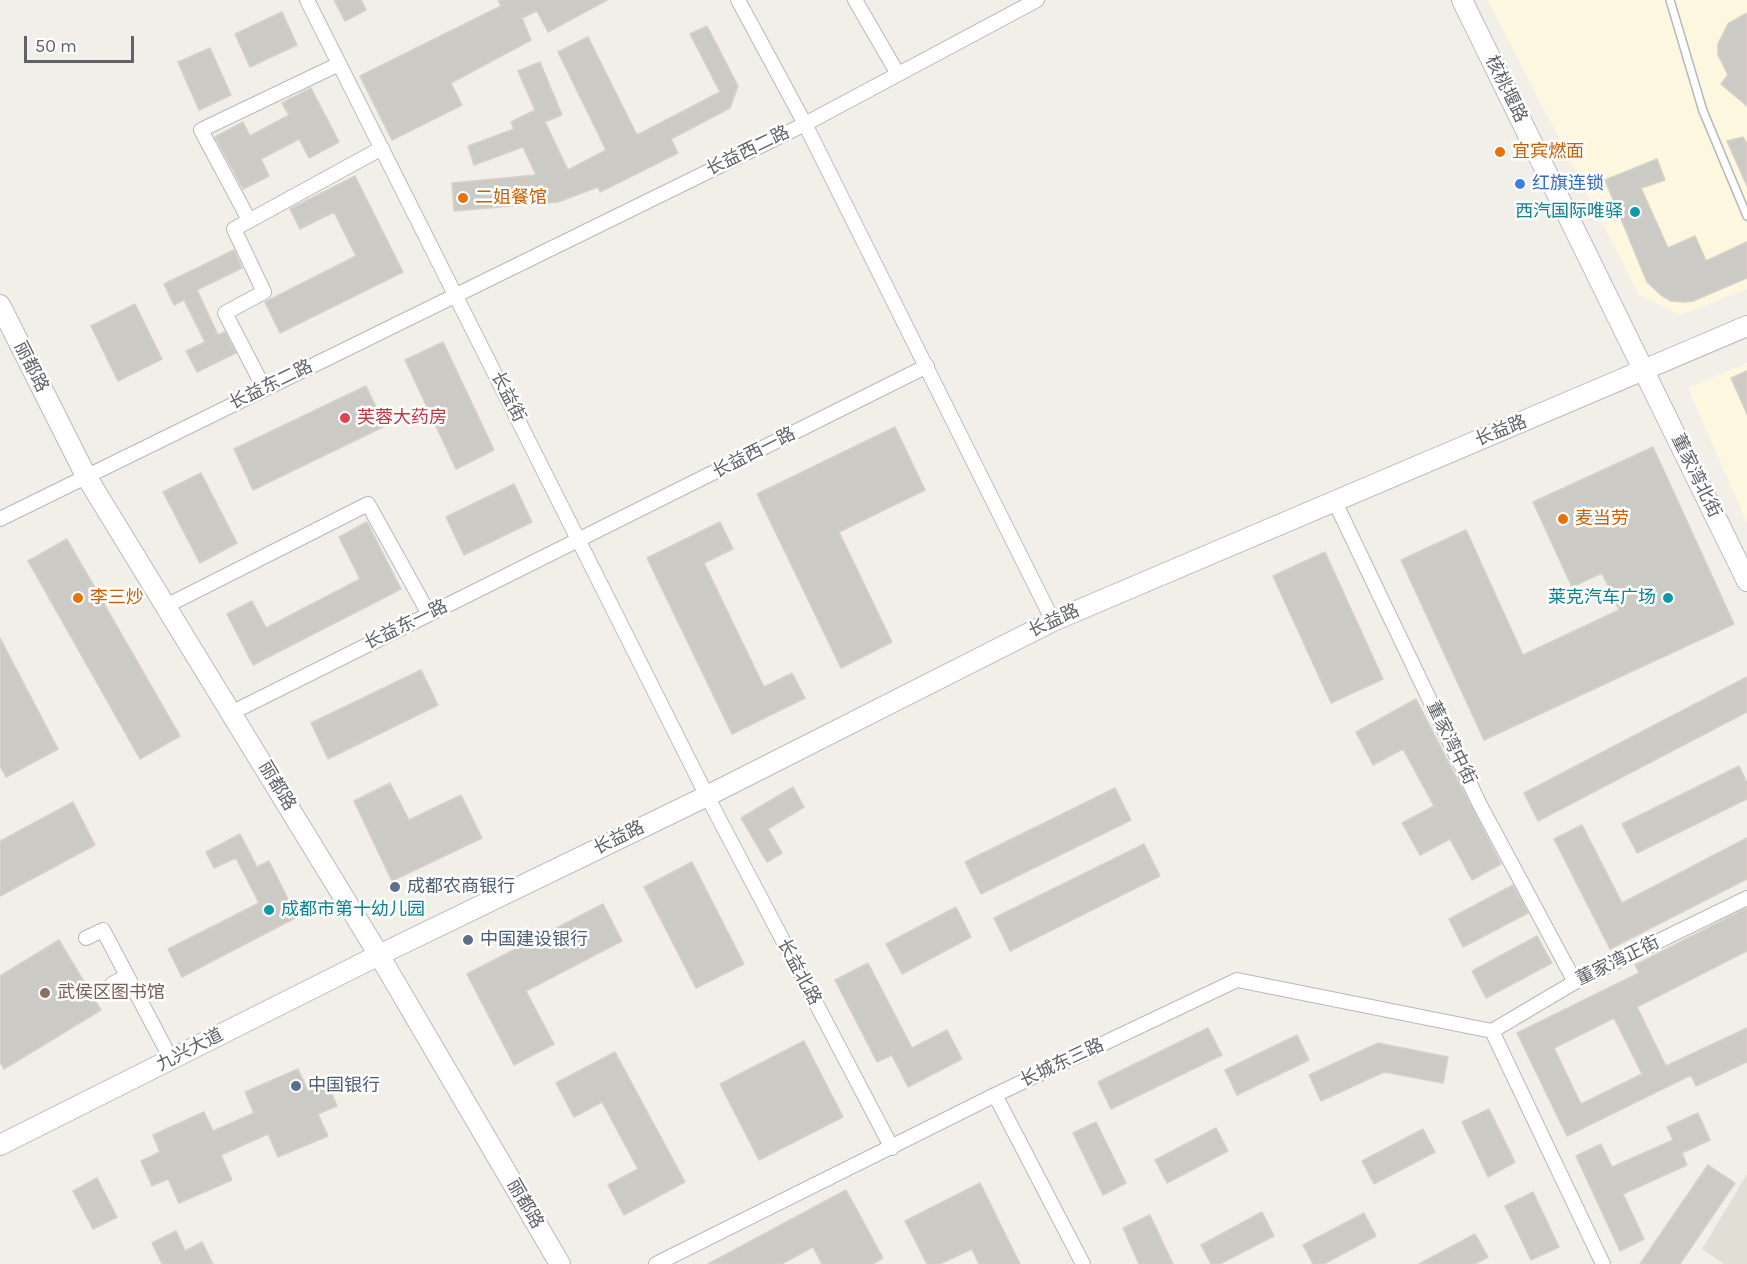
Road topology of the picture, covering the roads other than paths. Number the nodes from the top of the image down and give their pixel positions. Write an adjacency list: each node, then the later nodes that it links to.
1 (307, 0): 7 (street, 长益街)
2 (738, 0): 9 (street)
3 (855, 0): 8 (street)
4 (1037, 0): 8 (street, 长益西二路)
5 (1462, 0): 17 (main road, 核桃堰路)
6 (1670, 0): 11 (lane)
7 (339, 64): 10 (street, 长益街); 12 (street)
8 (898, 74): 9 (street, 长益西二路)
9 (805, 123): 13 (street, 长益西二路); 16 (street)
10 (382, 148): 12 (street); 13 (street, 长益街)
11 (1747, 216)
12 (249, 220): 18 (street)
13 (456, 293): 18 (street, 长益东二路); 22 (street, 长益街)
14 (0, 305): 19 (main road, 丽都路)
15 (1747, 326): 17 (main road, 长益路)
16 (927, 366): 22 (street, 长益西一路); 26 (street)
17 (1646, 371): 20 (main road, 长益路); 23 (main road, 董家湾北街)
18 (264, 388): 19 (street, 长益东二路)
19 (86, 476): 21 (street, 长益东二路); 24 (main road, 丽都路)
20 (1334, 500): 26 (main road, 长益路); 33 (street, 董家湾中街)
21 (0, 519)
22 (580, 540): 25 (street, 长益东一路); 28 (street, 长益街)
23 (1747, 581)
24 (166, 606): 25 (street); 27 (main road, 丽都路)
25 (429, 614): 27 (street, 长益东一路)
26 (1053, 621): 28 (main road, 长益路)
27 (233, 712): 31 (main road, 丽都路)
28 (707, 796): 31 (main road, 长益路); 39 (street, 长益北路)
29 (1747, 898): 33 (street, 董家湾正街)
30 (86, 938): 32 (street)
31 (379, 955): 36 (main road, 九兴大道); 40 (main road, 丽都路)
32 (127, 976): 34 (street); 36 (street)
33 (1575, 982): 35 (street, 董家湾正街)
34 (112, 984)
35 (1492, 1031): 37 (street, 长城东三路); 43 (street)
36 (171, 1059): 38 (main road, 九兴大道)
37 (995, 1095): 39 (street, 长城东三路); 42 (street)
38 (0, 1145)
39 (892, 1148): 41 (street, 长城东三路)
40 (560, 1264)
41 (656, 1264)
42 (1083, 1264)
43 (1603, 1264)

